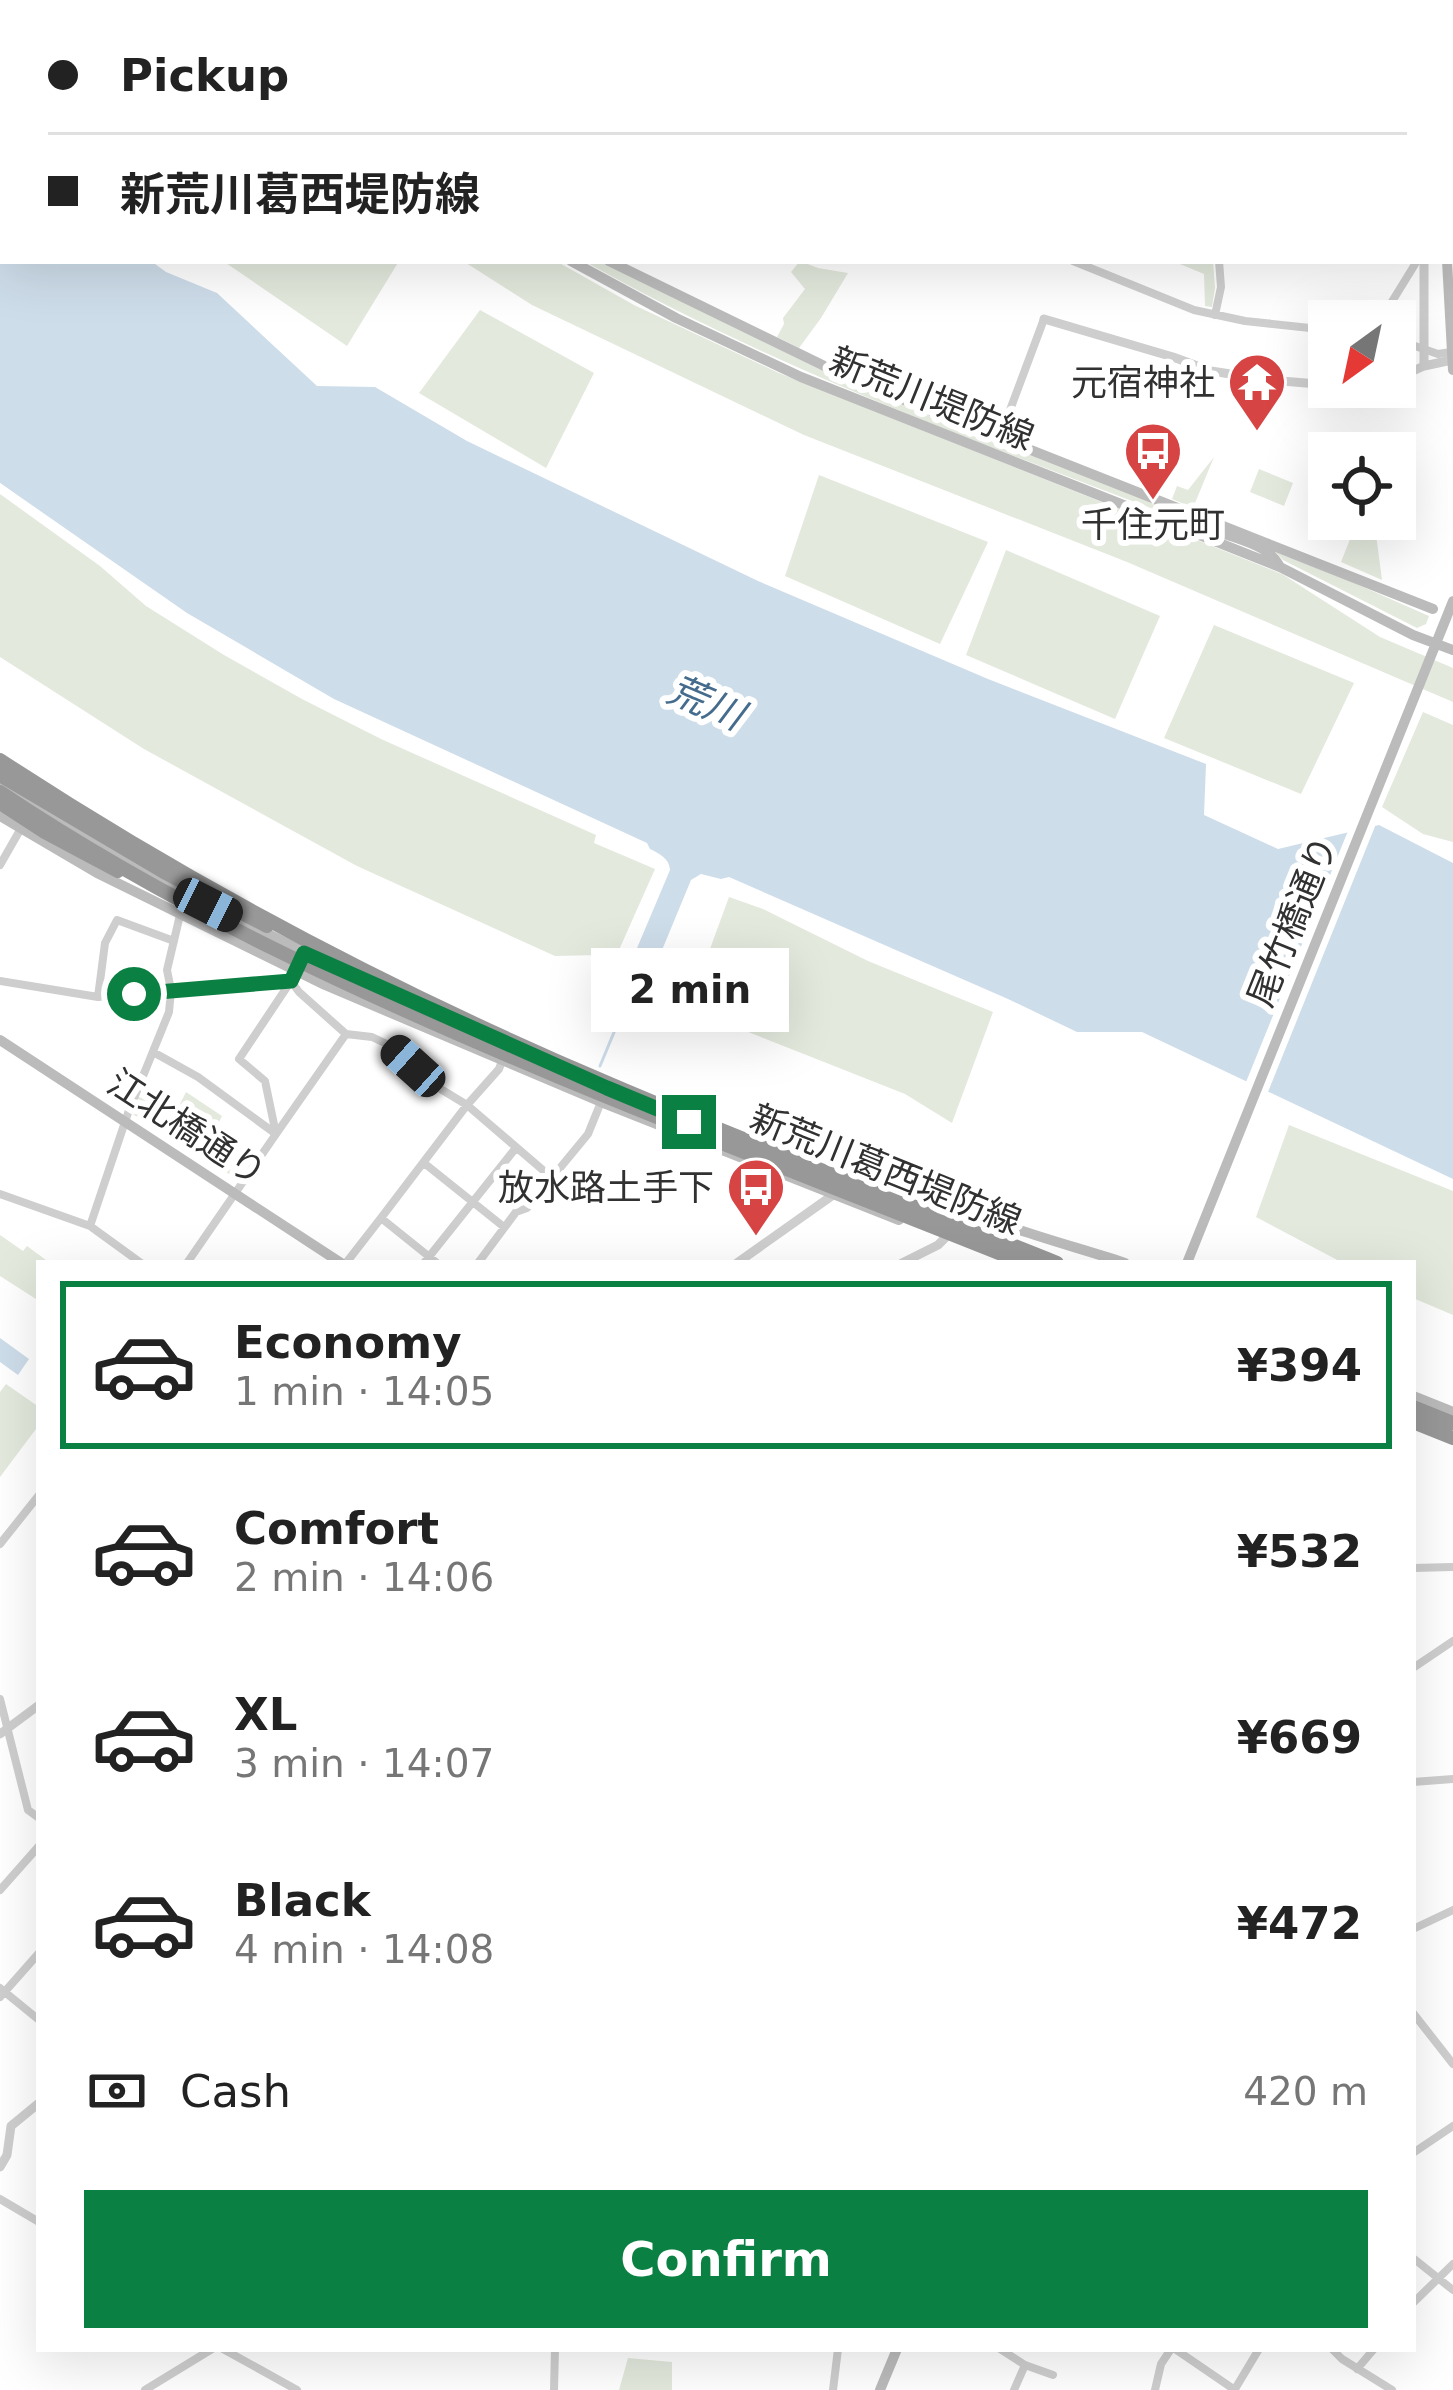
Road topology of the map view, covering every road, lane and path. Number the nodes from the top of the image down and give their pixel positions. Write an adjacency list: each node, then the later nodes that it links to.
1 (577, 264): 21 (main road, 新荒川堤防線)
2 (615, 264): 19 (main road, 新荒川堤防線)
3 (1080, 264): 9 (street)
4 (1219, 264): 9 (street)
5 (1418, 264): 8 (street)
6 (1420, 264): 13 (street)
7 (1447, 264): 14 (main road)
8 (1394, 300)
9 (1215, 315): 11 (street)
10 (1044, 319): 18 (street); 19 (street)
11 (1308, 327)
12 (1416, 346): 13 (street)
13 (1423, 349): 14 (street); 15 (street)
14 (1452, 350): 15 (street); 17 (main road)
15 (1424, 366): 16 (street)
16 (1416, 370)
17 (1453, 370)
18 (1308, 383)
19 (1002, 437): 20 (main road, 新荒川堤防線)
20 (1196, 514): 21 (main road, 新荒川堤防線); 23 (main road, 新荒川堤防線)
21 (1280, 567): 24 (main road, 新荒川堤防線)
22 (1453, 602): 24 (main road, 尾竹橋通り)
23 (1433, 610)
24 (1436, 644): 25 (main road, 新荒川堤防線); 75 (main road, 尾竹橋通り)
25 (1453, 650)
26 (0, 760): 36 (highway, bridge)
27 (0, 783): 32 (highway, bridge); 35 (main road, 新荒川葛西堤防線); 36 (highway, bridge)
28 (0, 803): 32 (highway, bridge)
29 (0, 816): 30 (main road, 新荒川葛西堤防線)
30 (20, 830): 31 (street); 33 (main road, 新荒川葛西堤防線)
31 (0, 865)
32 (156, 887): 71 (highway, bridge)
33 (180, 915): 34 (street); 37 (main road, 新荒川葛西堤防線)
34 (174, 941): 39 (street); 40 (street)
35 (304, 953): 37 (street); 52 (main road, 新荒川葛西堤防線)
36 (340, 957): 73 (highway, bridge)
37 (294, 976): 39 (street); 41 (street); 44 (main road, 新荒川葛西堤防線); 48 (street)
38 (0, 981): 40 (street)
39 (171, 990): 40 (street); 43 (street)
40 (98, 997)
41 (346, 1034): 46 (street); 48 (street)
42 (0, 1040): 47 (main road, 江北橋通り)
43 (153, 1052): 47 (street); 48 (street)
44 (502, 1061): 45 (main road, 新荒川葛西堤防線); 46 (street)
45 (601, 1102): 51 (street); 55 (main road, 新荒川葛西堤防線)
46 (467, 1105): 49 (street); 50 (street)
47 (124, 1123): 53 (main road, 江北橋通り); 58 (street)
48 (276, 1134): 53 (street)
49 (515, 1149): 51 (street); 56 (street)
50 (424, 1162): 56 (street); 57 (street)
51 (551, 1178): 59 (street)
52 (851, 1189): 55 (main road); 72 (main road, 新荒川葛西堤防線); 74 (main road)
53 (235, 1193): 62 (street); 63 (main road, 江北橋通り)
54 (0, 1194): 58 (street)
55 (833, 1195): 60 (main road, 新荒川葛西堤防線); 68 (street)
56 (473, 1200): 59 (street); 66 (street)
57 (381, 1218): 64 (street); 65 (street)
58 (90, 1226): 61 (street)
59 (505, 1227): 67 (street)
60 (945, 1238): 69 (street); 70 (main road, 新荒川葛西堤防線)
61 (137, 1260)
62 (191, 1260)
63 (339, 1260)
64 (346, 1260)
65 (429, 1260)
66 (431, 1260)
67 (480, 1260)
68 (741, 1260)
69 (908, 1260)
70 (999, 1260)
71 (1016, 1260)
72 (1032, 1260)
73 (1050, 1260)
74 (1116, 1260)
75 (1188, 1260)
76 (1416, 1397): 77 (main road)
77 (1453, 1412)
78 (1416, 1419): 79 (highway)
79 (1453, 1434)
80 (36, 1499): 81 (street)
81 (0, 1544)
82 (1453, 1567): 83 (street)
83 (1416, 1568)
84 (1453, 1641): 85 (street)
85 (1416, 1666)
86 (0, 1699): 88 (street)
87 (36, 1707): 88 (street)
88 (3, 1732): 91 (street)
89 (1453, 1780): 90 (street)
90 (1416, 1782)
91 (36, 1816)
92 (36, 1849): 93 (street)
93 (0, 1890)
94 (1453, 1910): 95 (street)
95 (1416, 1928)
96 (36, 1956): 97 (street)
97 (2, 1992): 99 (street)
98 (1416, 2017): 100 (street)
99 (36, 2018)
100 (1453, 2064)
101 (36, 2105): 103 (street)
102 (1453, 2126): 104 (street)
103 (4, 2143): 105 (street)
104 (1416, 2151)
105 (0, 2167)
106 (0, 2199): 107 (street)
107 (36, 2220)
108 (1416, 2260): 110 (street)
109 (1453, 2264): 110 (street)
110 (1438, 2278): 111 (street); 112 (street)
111 (1453, 2290)
112 (1416, 2300)
113 (207, 2352): 127 (street)
114 (228, 2352): 128 (street)
115 (554, 2352): 129 (street)
116 (838, 2352): 130 (street)
117 (896, 2352): 131 (main road)
118 (1004, 2352): 124 (street)
119 (1171, 2352): 133 (street)
120 (1178, 2352): 134 (street)
121 (1257, 2352): 134 (street)
122 (1336, 2352): 125 (street)
123 (1371, 2352): 125 (street)
124 (1024, 2365): 126 (street); 132 (street)
125 (1357, 2369): 135 (street)
126 (1053, 2375)
127 (145, 2390)
128 (297, 2390)
129 (554, 2390)
130 (833, 2390)
131 (880, 2390)
132 (1014, 2390)
133 (1155, 2390)
134 (1235, 2390)
135 (1392, 2390)

